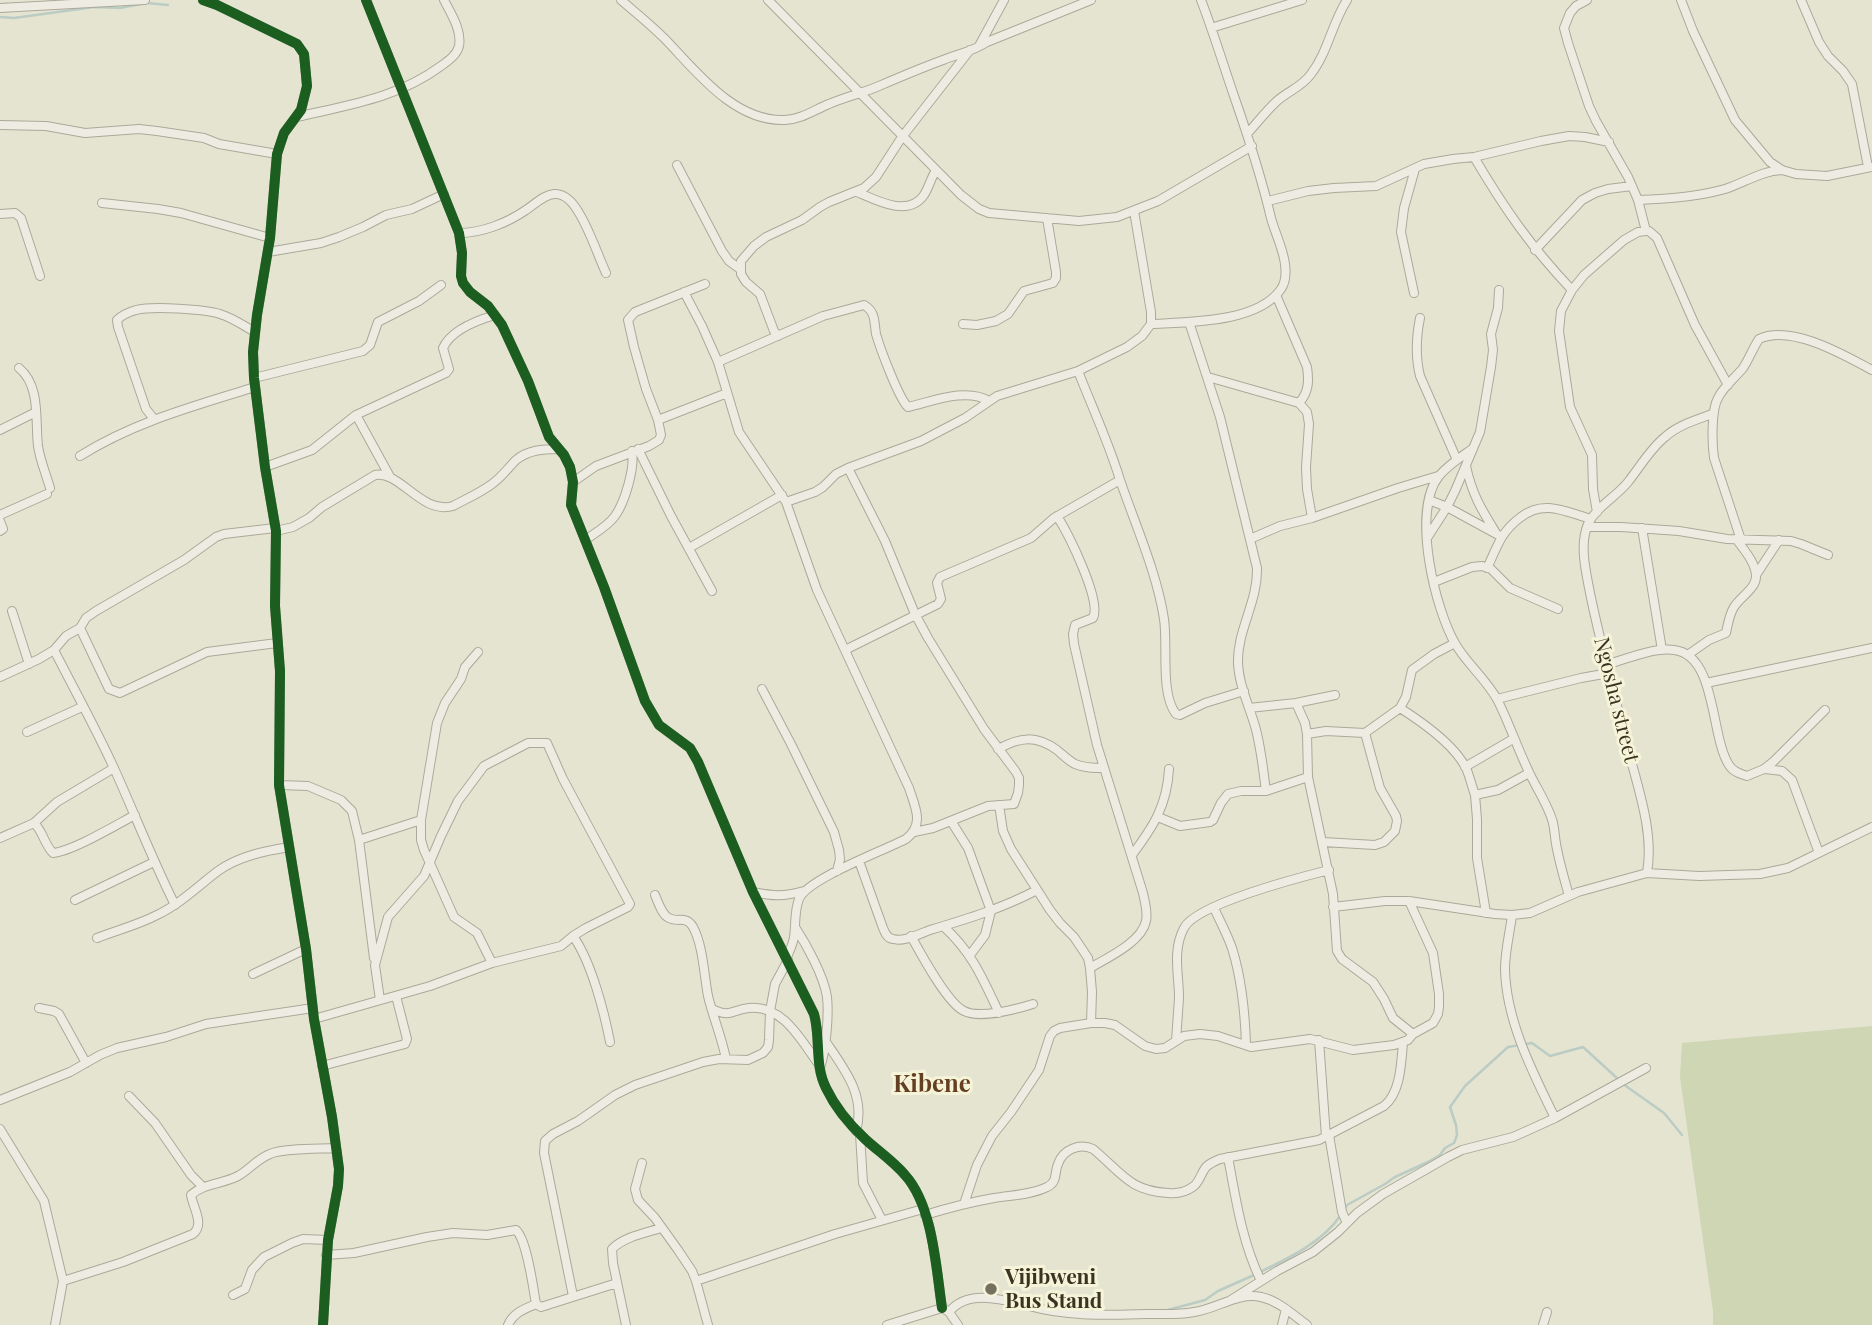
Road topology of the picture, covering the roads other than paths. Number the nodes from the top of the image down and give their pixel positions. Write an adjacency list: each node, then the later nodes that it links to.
1 (145, 0): 15 (street)
2 (203, 0): 20 (street)
3 (366, 0): 18 (street)
4 (444, 0): 18 (street)
5 (621, 0): 19 (street)
6 (768, 0): 19 (street)
7 (1004, 0): 17 (street)
8 (1091, 0): 17 (street)
9 (1201, 0): 16 (street)
10 (1301, 0): 16 (street)
11 (1347, 0): 22 (street)
12 (1587, 0): 24 (street)
13 (1681, 0): 32 (street)
14 (1801, 0): 29 (street)
15 (0, 8)
16 (1211, 28): 22 (street)
17 (974, 49): 19 (street); 23 (street)
18 (401, 90): 20 (street); 35 (street)
19 (860, 94): 23 (street)
20 (297, 117): 26 (street)
21 (0, 125): 26 (street)
22 (1247, 134): 25 (street)
23 (902, 137): 31 (street); 34 (street)
24 (1609, 142): 27 (street); 33 (street)
25 (1252, 146): 37 (street); 39 (street)
26 (277, 154): 44 (street)
27 (1474, 157): 30 (street); 45 (street)
28 (677, 165): 47 (street)
29 (1870, 167): 32 (street)
30 (1415, 169): 37 (street); 55 (street)
31 (936, 170): 34 (street); 41 (street)
32 (1782, 170): 36 (street)
33 (1632, 186): 36 (street); 45 (street)
34 (857, 192): 47 (street)
35 (444, 194): 43 (street); 46 (street)
36 (1638, 200): 42 (street)
37 (1268, 201): 56 (street)
38 (102, 203): 44 (street)
39 (1134, 211): 41 (street); 61 (street)
40 (0, 214): 49 (street)
41 (1047, 218): 60 (street)
42 (1646, 231): 53 (street); 70 (street)
43 (459, 233): 48 (street); 57 (street)
44 (270, 238): 46 (street)
45 (1535, 250): 53 (street)
46 (268, 252): 62 (street)
47 (740, 269): 63 (street)
48 (606, 273)
49 (40, 276)
50 (705, 284): 54 (street)
51 (440, 285): 69 (street)
52 (1499, 290): 81 (street)
53 (1572, 290): 98 (street, Ngosha street)
54 (684, 292): 64 (street); 78 (street)
55 (1414, 293)
56 (1276, 295): 59 (street); 73 (street)
57 (495, 315): 76 (street); 80 (street)
58 (1420, 318): 84 (street)
59 (1189, 322): 61 (street); 68 (street)
60 (963, 324)
61 (1151, 324): 67 (street)
62 (255, 332): 69 (street); 77 (street)
63 (778, 335): 64 (street); 72 (street)
64 (718, 362): 71 (street)
65 (19, 368): 74 (street)
66 (1872, 370): 70 (street)
67 (1078, 371): 72 (street); 90 (street)
68 (1208, 377): 73 (street); 105 (street)
69 (254, 382): 77 (street); 86 (street)
70 (1728, 385): 75 (street)
71 (727, 393): 78 (street); 92 (street)
72 (989, 401): 87 (street)
73 (1299, 403): 97 (street)
74 (36, 412): 79 (street); 95 (street)
75 (1713, 414): 98 (street); 107 (street)
76 (356, 415): 86 (street); 88 (street)
77 (154, 419): 83 (street)
78 (659, 420): 82 (street)
79 (0, 430)
80 (558, 449): 88 (street); 91 (street)
81 (1472, 449): 84 (street); 85 (street)
82 (635, 450): 91 (street); 106 (street); 109 (street)
83 (80, 456)
84 (1457, 460): 89 (street)
85 (1466, 466): 94 (street); 103 (street)
86 (265, 467): 101 (street)
87 (848, 468): 92 (street); 117 (street)
88 (389, 475): 101 (street)
89 (1438, 477): 93 (street); 97 (street)
90 (1121, 480): 96 (street); 132 (street)
91 (573, 482): 106 (street)
92 (784, 499): 109 (street); 123 (street)
93 (1429, 499): 94 (street); 104 (street)
94 (1447, 507): 103 (street); 104 (street)
95 (0, 515)
96 (1057, 516): 117 (street); 147 (street)
97 (1312, 518): 105 (street)
98 (1592, 519): 100 (street); 103 (street); 128 (street, Ngosha street)
99 (0, 521): 102 (street)
100 (1642, 528): 107 (street); 124 (street)
101 (276, 530): 118 (street); 119 (street)
102 (0, 531)
103 (1499, 535): 111 (street)
104 (1427, 538): 113 (street)
105 (1251, 539): 132 (street)
106 (585, 540): 177 (street)
107 (1739, 540): 108 (street); 112 (street)
108 (1779, 541): 110 (street); 112 (street)
109 (689, 548): 114 (street)
110 (1828, 555)
111 (1487, 568): 113 (street); 115 (street)
112 (1756, 575): 126 (street)
113 (1434, 582): 120 (street)
114 (712, 591)
115 (1558, 610)
116 (12, 611): 127 (street)
117 (915, 614): 123 (street); 144 (street)
118 (80, 628): 119 (street); 122 (street)
119 (276, 643): 152 (street)
120 (1455, 643): 134 (street); 138 (street)
121 (1872, 648): 130 (street)
122 (54, 650): 127 (street); 136 (street)
123 (845, 650): 162 (street)
124 (1662, 650): 126 (street); 128 (street)
125 (478, 652): 158 (street)
126 (1689, 654): 130 (street)
127 (29, 664): 129 (street)
128 (1607, 669): 134 (street); 174 (street, Ngosha street)
129 (0, 677)
130 (1706, 683): 149 (street)
131 (762, 689): 173 (street)
132 (1244, 691): 137 (street)
133 (1335, 695): 135 (street)
134 (1497, 699): 143 (street)
135 (1296, 703): 137 (street); 142 (street)
136 (82, 707): 140 (street); 146 (street)
137 (1249, 708): 153 (street)
138 (1400, 708): 141 (street); 145 (street)
139 (1825, 710): 149 (street)
140 (27, 732)
141 (1365, 733): 142 (street); 165 (street)
142 (1307, 734): 151 (street)
143 (1513, 739): 145 (street); 150 (street)
144 (998, 749): 147 (street); 155 (street)
145 (1465, 767): 154 (street)
146 (114, 768): 156 (street); 160 (street)
147 (1104, 768): 168 (street)
148 (1170, 769): 157 (street)
149 (1764, 769): 167 (street)
150 (1529, 773): 154 (street); 179 (street)
151 (1308, 776): 153 (street); 165 (street)
152 (279, 785): 164 (street); 166 (street)
153 (1266, 791): 157 (street)
154 (1475, 795): 186 (street)
155 (999, 805): 159 (street); 175 (street)
156 (135, 815): 160 (street); 170 (street)
157 (1158, 817): 168 (street)
158 (421, 820): 164 (street); 171 (street)
159 (951, 821): 162 (street); 185 (street)
160 (33, 823): 163 (street)
161 (1872, 827): 167 (street)
162 (914, 832): 169 (street)
163 (0, 838)
164 (359, 840): 197 (street)
165 (1323, 842): 172 (street)
166 (289, 847): 182 (street); 193 (street)
167 (1819, 853): 174 (street)
168 (1132, 855): 198 (street)
169 (859, 861): 173 (street); 191 (street)
170 (154, 862): 180 (street); 182 (street)
171 (430, 862): 190 (street); 196 (street); 197 (street)
172 (1329, 870): 183 (street); 184 (street)
173 (837, 871): 176 (street)
174 (1647, 873): 179 (street)
175 (1037, 890): 185 (street); 198 (street)
176 (804, 891): 177 (street); 189 (street)
177 (753, 892): 195 (street)
178 (655, 895): 205 (street)
179 (1569, 896): 187 (street)
180 (75, 900)
181 (1409, 901): 183 (street); 186 (street); 210 (street)
182 (175, 905): 192 (street)
183 (1334, 907): 210 (street)
184 (1214, 908): 212 (street); 216 (street)
185 (991, 911): 188 (street); 194 (street)
186 (1486, 913): 187 (street)
187 (1512, 915): 224 (street)
188 (943, 926): 191 (street); 194 (street)
189 (795, 927): 195 (street); 214 (street)
190 (573, 936): 196 (street); 213 (street)
191 (911, 936): 207 (street)
192 (97, 938)
193 (306, 949): 199 (street); 204 (street)
194 (970, 955): 207 (street)
195 (787, 958): 206 (street); 220 (street)
196 (492, 963): 200 (street)
197 (375, 965): 201 (street)
198 (1090, 968): 209 (street)
199 (253, 974)
200 (396, 996): 201 (street); 219 (street)
201 (380, 1000): 208 (street)
202 (1033, 1004): 207 (street)
203 (39, 1008): 218 (street)
204 (313, 1008): 208 (street); 218 (street)
205 (712, 1009): 206 (street); 217 (street)
206 (770, 1011): 217 (street); 220 (street)
207 (999, 1013)
208 (314, 1019): 219 (street)
209 (1091, 1023): 212 (street); 232 (street)
210 (1413, 1034): 215 (street)
211 (1319, 1040): 215 (street); 216 (street); 227 (street)
212 (1176, 1041): 216 (street)
213 (610, 1042)
214 (825, 1042): 220 (street); 226 (street)
215 (1404, 1043): 227 (street)
216 (1246, 1045)
217 (726, 1059): 244 (street)
218 (86, 1063): 223 (street)
219 (322, 1066): 228 (street)
220 (819, 1068): 226 (street)
221 (1646, 1068): 224 (street)
222 (129, 1096): 231 (street)
223 (0, 1100)
224 (1555, 1118): 235 (street)
225 (0, 1129): 239 (street)
226 (858, 1133): 233 (street); 234 (street)
227 (1327, 1136): 229 (street); 235 (street)
228 (336, 1148): 231 (street); 237 (street)
229 (1228, 1157): 232 (street); 241 (street)
230 (642, 1163): 236 (street)
231 (203, 1187): 239 (street)
232 (964, 1203): 233 (street)
233 (924, 1212): 234 (street); 248 (street)
234 (882, 1220): 240 (street)
235 (1347, 1223): 241 (street)
236 (661, 1227): 240 (street); 242 (street)
237 (328, 1240): 238 (street); 243 (street)
238 (326, 1255): 246 (street); 252 (street)
239 (63, 1281): 251 (street)
240 (696, 1281): 255 (street)
241 (1261, 1281): 245 (street)
242 (617, 1283): 244 (street); 254 (street)
243 (233, 1296)
244 (573, 1296): 246 (street)
245 (1231, 1300): 247 (street); 250 (street)
246 (536, 1304): 253 (street)
247 (1286, 1309): 259 (street); 260 (street)
248 (945, 1310): 250 (street); 256 (street); 257 (street)
249 (1547, 1312): 261 (street)
250 (1084, 1316): 258 (street)
251 (55, 1325)
252 (323, 1325)
253 (508, 1325)
254 (626, 1325)
255 (708, 1325)
256 (887, 1325)
257 (958, 1325)
258 (1088, 1325)
259 (1282, 1325)
260 (1307, 1325)
261 (1544, 1325)

